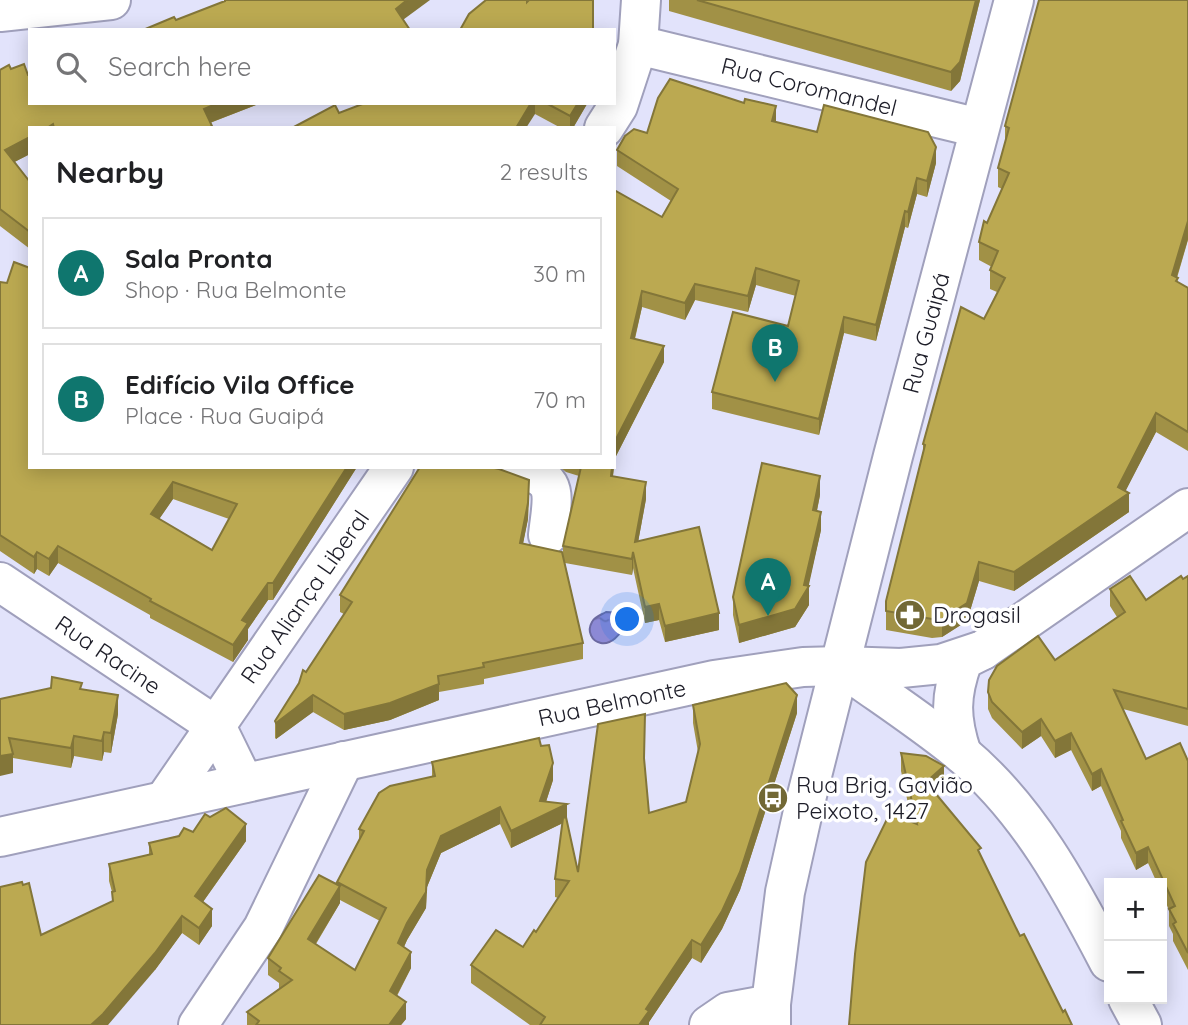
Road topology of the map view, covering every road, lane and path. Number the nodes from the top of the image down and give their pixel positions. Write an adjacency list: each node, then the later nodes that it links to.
1 (111, 0): 4 (main road)
2 (641, 0): 5 (main road)
3 (1014, 0): 7 (main road, Rua Guaipá)
4 (0, 12)
5 (638, 45): 6 (main road); 7 (main road, Rua Coromandel)
6 (605, 126)
7 (979, 128): 14 (main road, Rua Guaipá)
8 (393, 469): 15 (main road, Rua Aliança Liberal)
9 (520, 469): 11 (main road)
10 (1188, 508): 13 (main road, Rua Belmonte)
11 (548, 535)
12 (0, 582): 15 (main road, Rua Racine)
13 (983, 650): 14 (main road, Rua Belmonte); 16 (main road)
14 (841, 666): 16 (main road); 17 (main road, Rua Belmonte); 23 (main road, Rua Guaipá)
15 (216, 726): 18 (main road); 19 (main road, Rua Aliança Liberal)
16 (962, 754): 21 (main road)
17 (344, 761): 18 (main road, Rua Belmonte); 24 (main road)
18 (244, 783): 19 (main road, Rua Belmonte)
19 (164, 801): 20 (main road, Rua Belmonte)
20 (0, 837)
21 (1104, 952)
22 (1131, 1004): 26 (main road)
23 (771, 1014): 25 (main road)
24 (198, 1025)
25 (709, 1025)
26 (1142, 1025)

